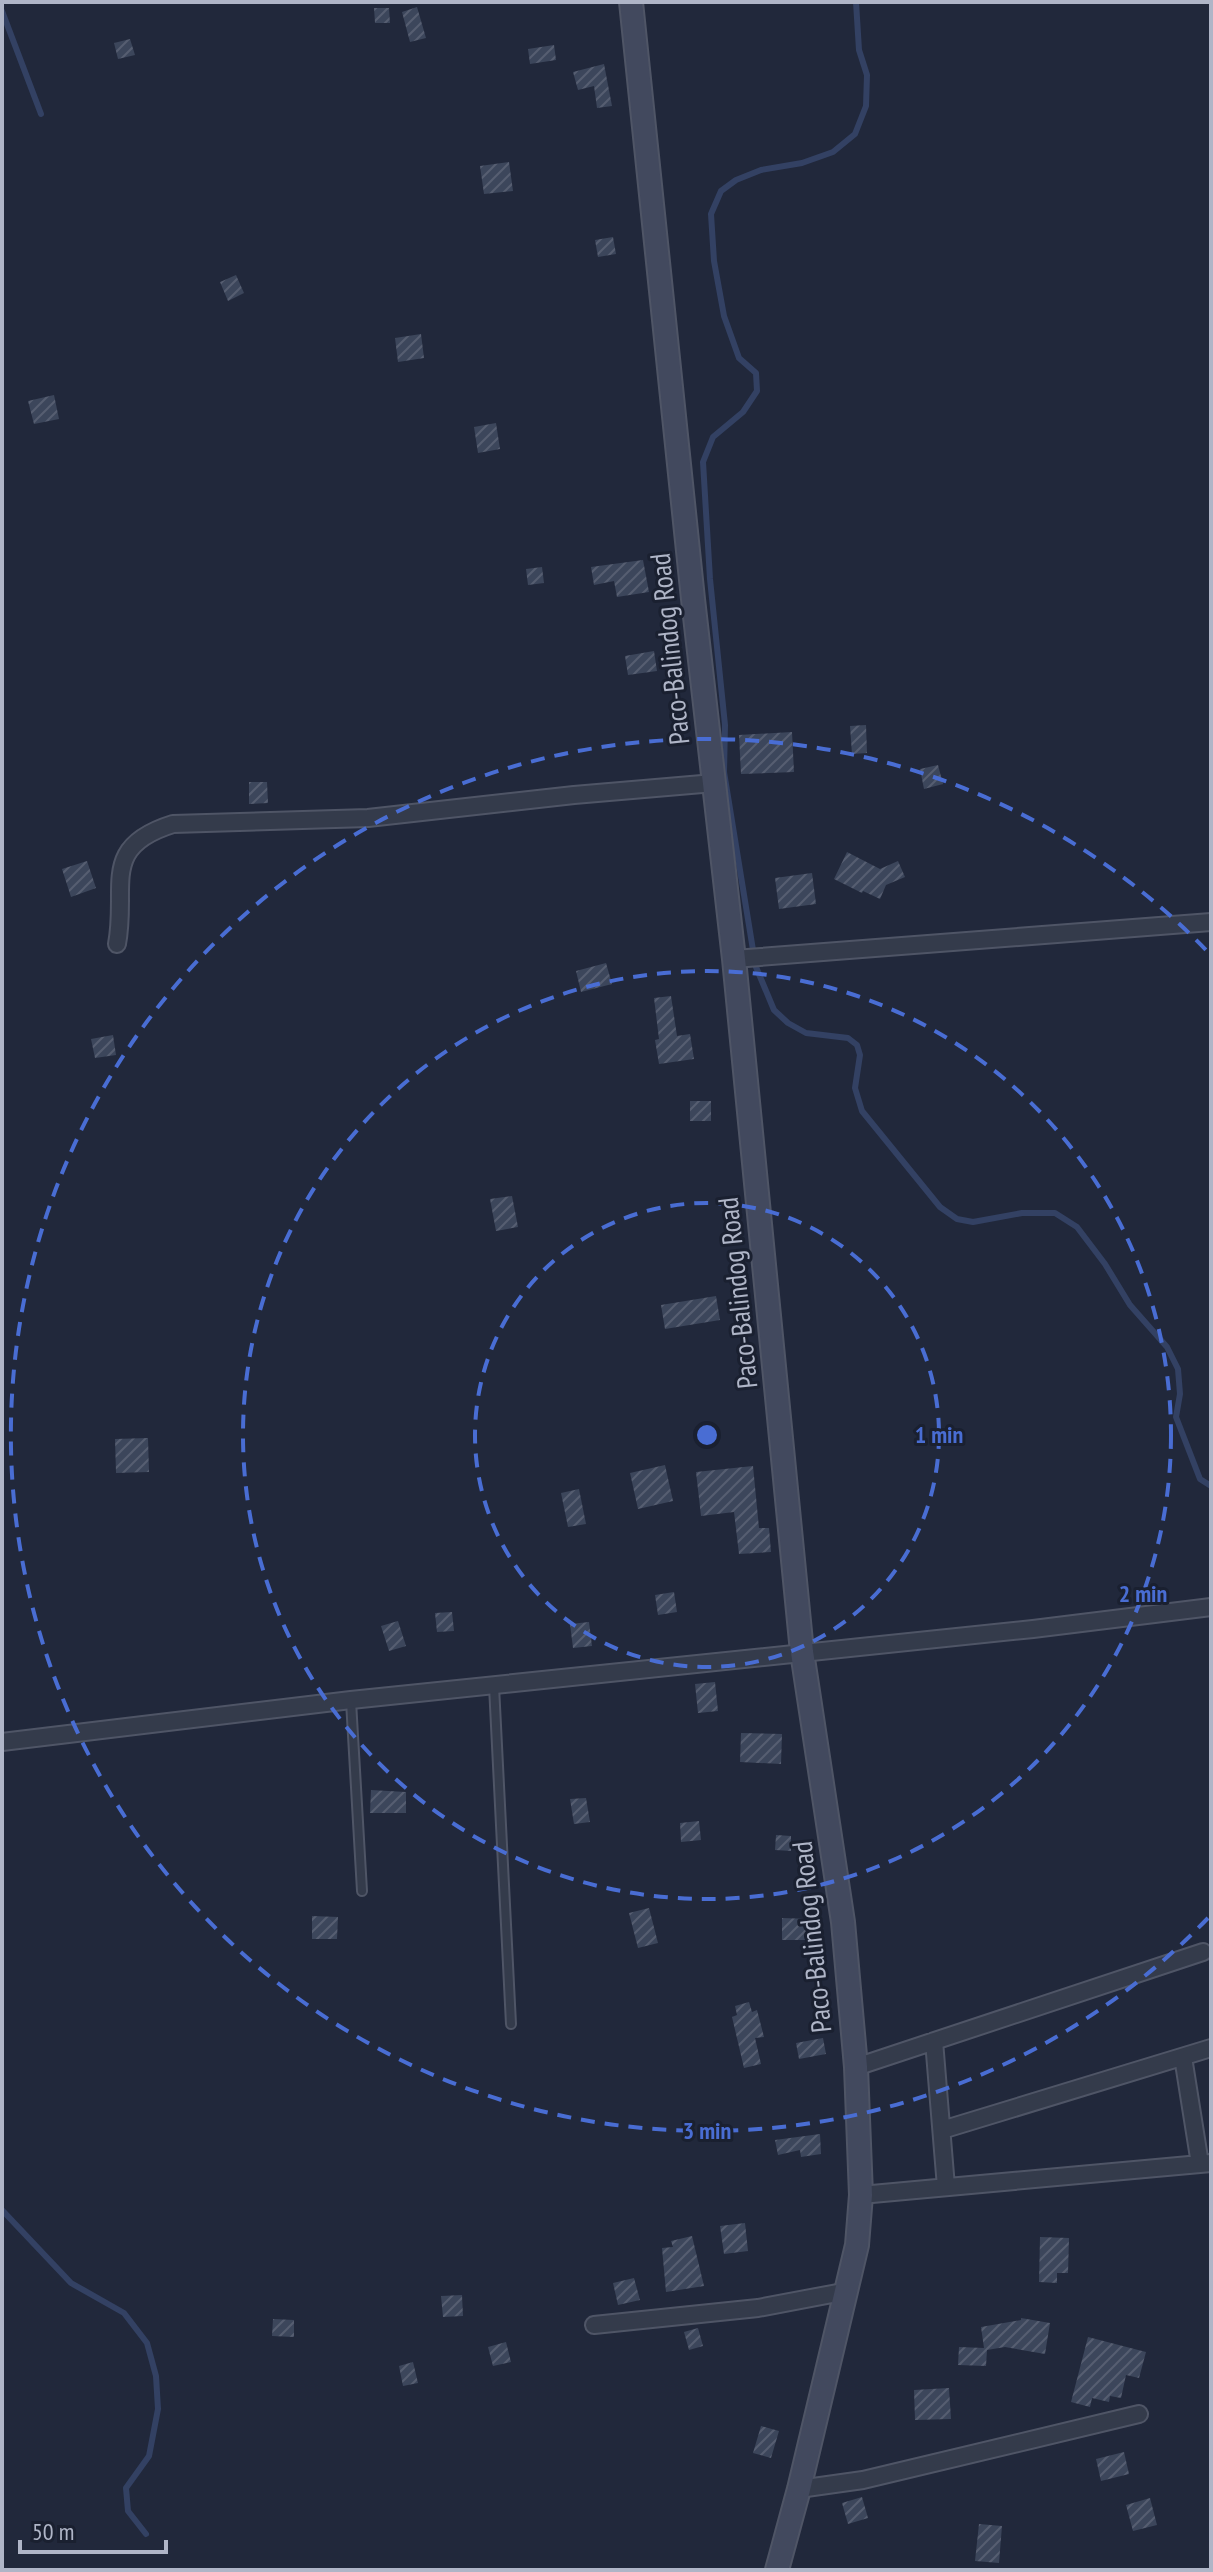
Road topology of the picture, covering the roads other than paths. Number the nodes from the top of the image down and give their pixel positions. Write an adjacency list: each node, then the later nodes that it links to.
1 (631, 2): 2 (street, Paco-Balindog Road)
2 (714, 783): 4 (street); 5 (street, Paco-Balindog Road)
3 (1211, 922): 5 (street)
4 (117, 944)
5 (734, 959): 7 (street, Paco-Balindog Road)
6 (1211, 1607): 7 (street)
7 (802, 1652): 8 (street); 17 (street, Paco-Balindog Road)
8 (494, 1685): 9 (street); 13 (lane)
9 (351, 1700): 10 (street); 11 (lane)
10 (2, 1742)
11 (362, 1891)
12 (1203, 1952): 14 (street)
13 (511, 2024)
14 (934, 2041): 17 (street); 18 (street)
15 (1211, 2048): 16 (street)
16 (1183, 2057): 18 (street); 19 (street)
17 (856, 2067): 21 (street, Paco-Balindog Road)
18 (942, 2130): 20 (street)
19 (1206, 2164): 20 (street)
20 (946, 2187): 21 (street)
21 (861, 2195): 22 (street, Paco-Balindog Road)
22 (848, 2291): 23 (street); 25 (street, Paco-Balindog Road)
23 (594, 2325)
24 (1139, 2414): 25 (street)
25 (799, 2489): 26 (street, Paco-Balindog Road)
26 (777, 2570)

